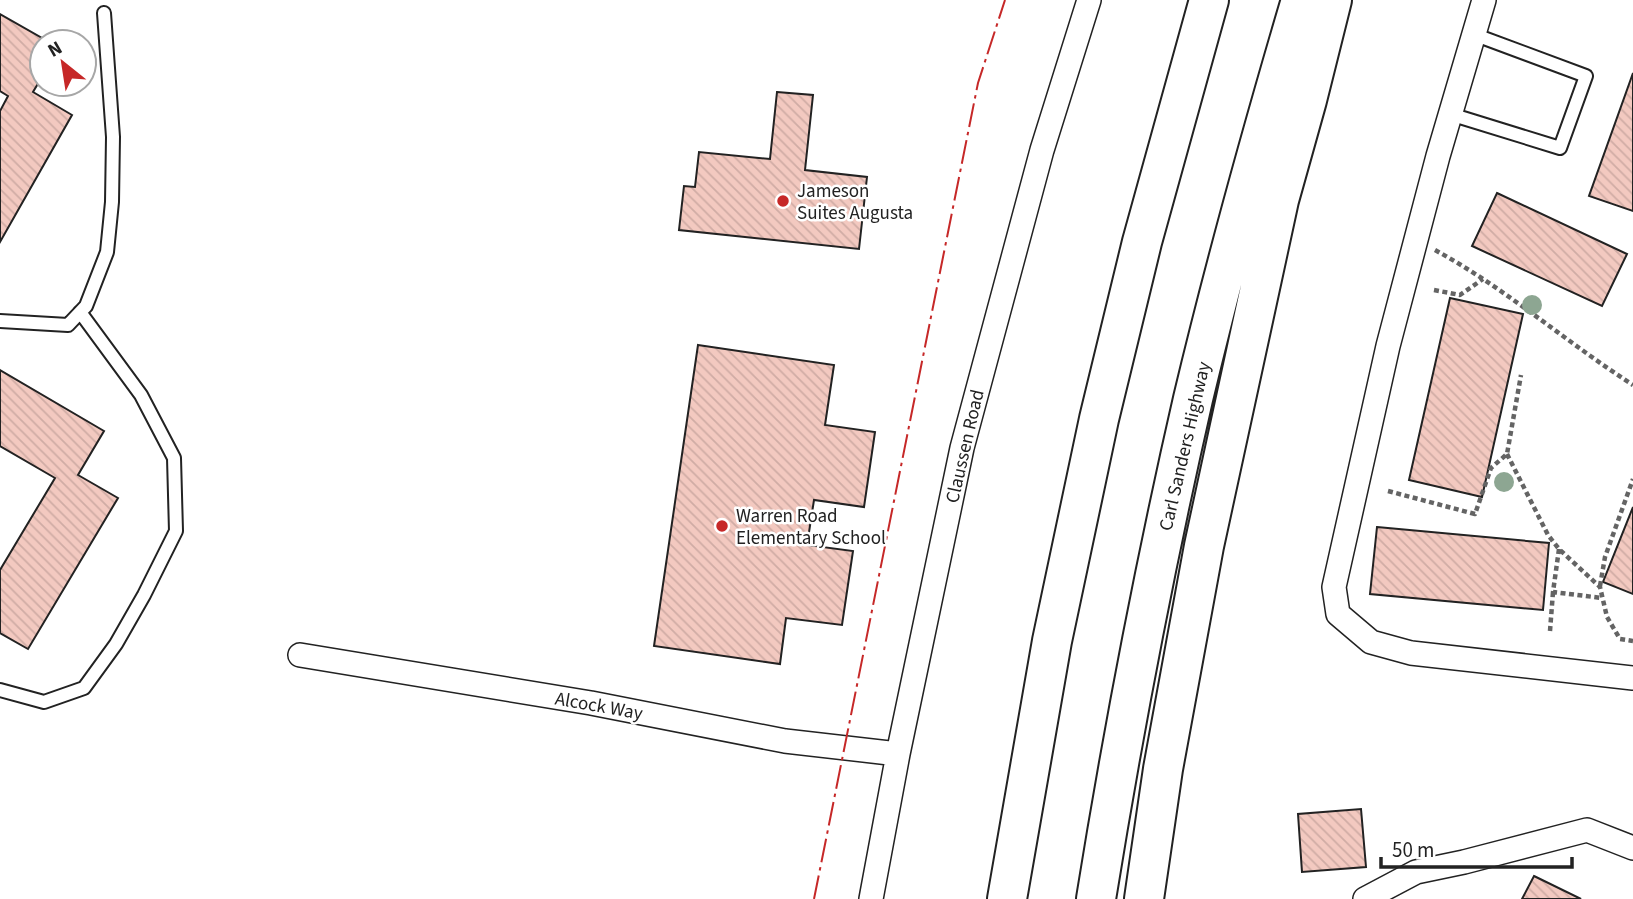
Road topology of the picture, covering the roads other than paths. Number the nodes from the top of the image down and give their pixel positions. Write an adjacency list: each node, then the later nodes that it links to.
1 (1089, 0): 14 (street, Claussen Road)
2 (1209, 0): 17 (highway)
3 (1301, 0): 18 (highway, Carl Sanders Highway)
4 (1332, 0): 19 (highway)
5 (1483, 0): 7 (street)
6 (104, 13): 9 (lane)
7 (1473, 34): 8 (street); 8 (lane)
8 (1450, 114): 12 (street)
9 (80, 312): 10 (lane); 13 (lane)
10 (0, 321)
11 (300, 655): 14 (street, Alcock Way)
12 (1633, 678)
13 (0, 690)
14 (898, 754): 16 (street, Claussen Road)
15 (1633, 848): 20 (street)
16 (871, 899)
17 (1007, 899)
18 (1096, 899)
19 (1144, 899)
20 (1365, 899)

